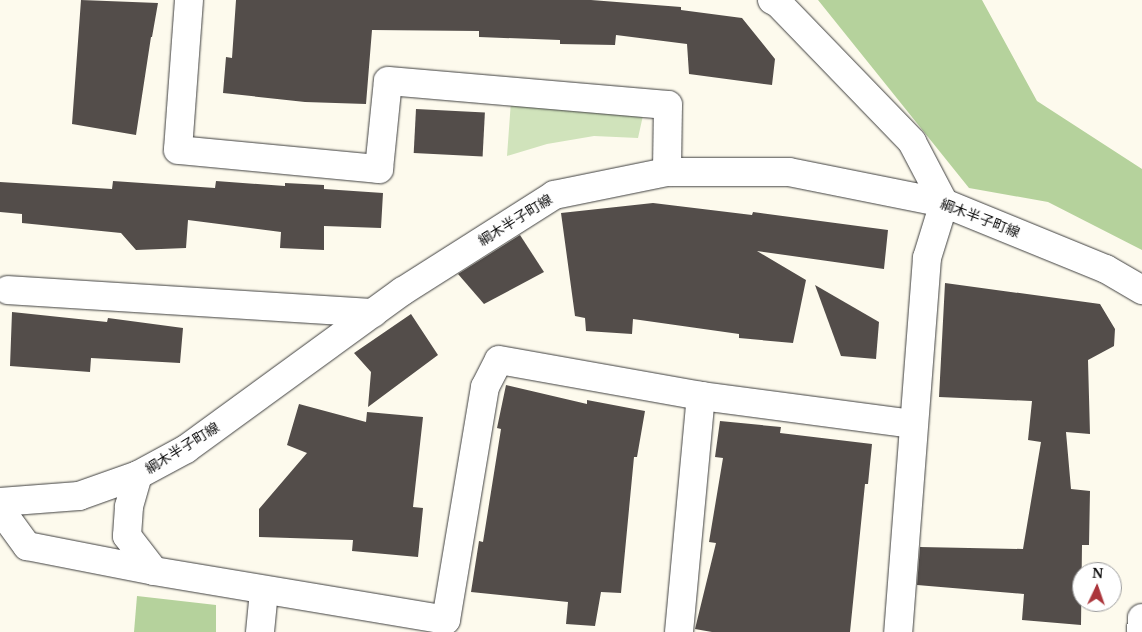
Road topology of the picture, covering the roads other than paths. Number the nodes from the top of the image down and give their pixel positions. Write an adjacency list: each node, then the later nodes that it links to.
1 (189, 0): 3 (street)
2 (772, 0): 4 (street)
3 (667, 172): 4 (street, 綱木半子町線); 7 (street, 綱木半子町線)
4 (944, 203): 6 (street, 綱木半子町線); 9 (street)
5 (8, 290): 7 (street)
6 (1142, 290)
7 (373, 313): 10 (street, 綱木半子町線)
8 (701, 396): 9 (street); 14 (street); 17 (street)
9 (913, 424): 18 (street)
10 (138, 476): 11 (street, 綱木半子町線); 13 (street)
11 (0, 502)
12 (0, 508): 13 (street)
13 (154, 571): 14 (street)
14 (264, 591): 16 (street)
15 (1142, 618): 19 (street)
16 (260, 632)
17 (679, 632)
18 (898, 632)
19 (1141, 632)

